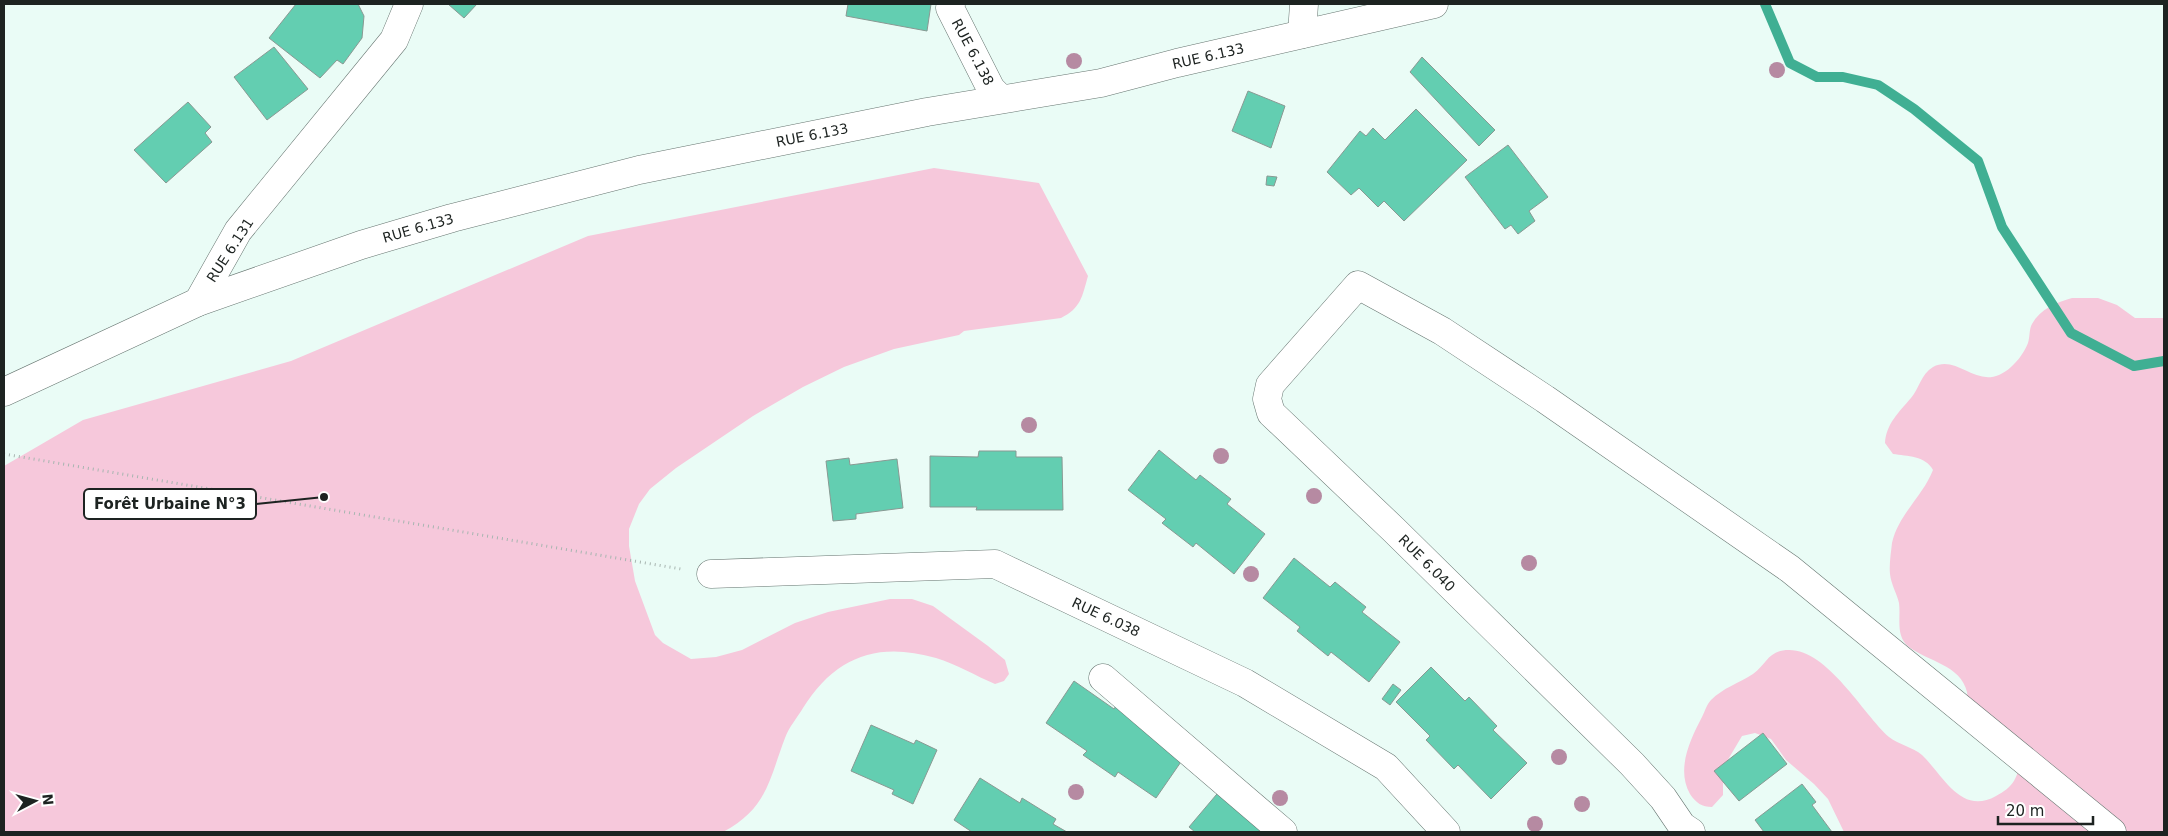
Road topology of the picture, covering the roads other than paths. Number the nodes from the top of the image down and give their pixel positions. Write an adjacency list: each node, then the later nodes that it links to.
1 (409, 4): 7 (street, RUE 6.131)
2 (951, 4): 6 (street, RUE 6.138)
3 (1304, 4): 5 (street)
4 (1434, 4): 5 (street, RUE 6.133)
5 (1302, 34): 6 (street, RUE 6.133)
6 (1001, 99): 7 (street, RUE 6.133)
7 (198, 302): 8 (street)
8 (4, 392)
9 (711, 574): 12 (street, RUE 6.038)
10 (1103, 678): 11 (street)
11 (1283, 832)
12 (1446, 832)
13 (1691, 832): 14 (street, RUE 6.040)
14 (2112, 832)

